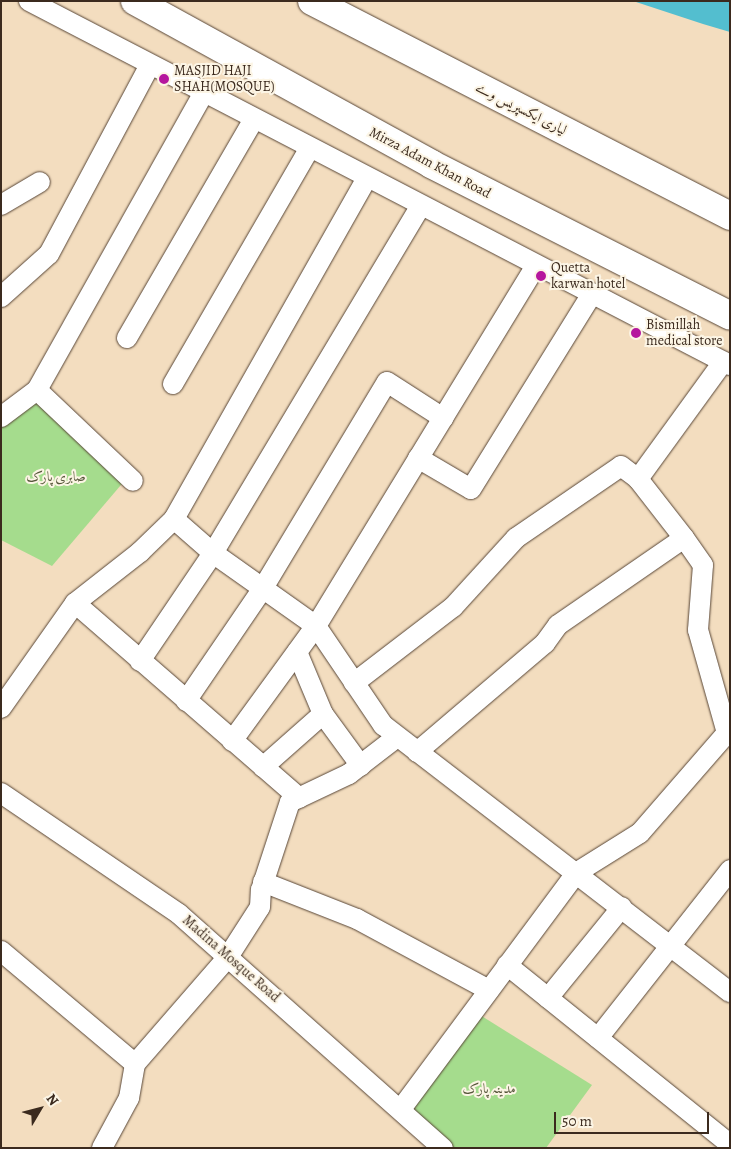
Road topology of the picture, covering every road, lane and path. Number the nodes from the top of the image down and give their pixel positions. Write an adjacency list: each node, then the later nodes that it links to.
1 (28, 1): 4 (street)
2 (135, 1): 16 (main road, Mirza Adam Khan Road)
3 (312, 1): 12 (main road, لیاری ایکسپریس وے)
4 (150, 64): 5 (street); 15 (street)
5 (204, 93): 6 (street); 20 (street)
6 (254, 119): 7 (street); 17 (street)
7 (310, 148): 8 (street); 19 (street)
8 (367, 178): 11 (street); 26 (street)
9 (40, 182): 10 (street)
10 (1, 205)
11 (421, 206): 13 (street); 28 (street)
12 (730, 216)
13 (536, 265): 14 (street); 22 (street)
14 (592, 294): 18 (street); 23 (street)
15 (1, 297)
16 (730, 316)
17 (127, 338)
18 (726, 364): 24 (street)
19 (173, 384)
20 (37, 390): 21 (street); 25 (street)
21 (1, 417)
22 (443, 418): 23 (street); 29 (street)
23 (418, 458): 31 (street)
24 (638, 479): 27 (street); 34 (street)
25 (133, 481)
26 (174, 518): 28 (street); 30 (street)
27 (684, 538): 40 (street); 46 (street)
28 (212, 553): 29 (street); 33 (street)
29 (263, 588): 31 (street); 35 (street)
30 (75, 603): 33 (street); 36 (street)
31 (316, 626): 32 (street); 34 (street)
32 (296, 652): 37 (street); 39 (street)
33 (140, 662): 35 (street)
34 (354, 683): 38 (street)
35 (186, 701): 39 (street)
36 (1, 708)
37 (322, 714): 41 (street); 42 (street)
38 (397, 737): 40 (street); 41 (street)
39 (232, 741): 42 (street)
40 (417, 752): 46 (street)
41 (361, 766): 43 (street)
42 (263, 767): 43 (street)
43 (299, 798): 47 (street)
44 (5, 800): 51 (street, Madina Mosque Road)
45 (730, 870): 49 (street)
46 (576, 873): 48 (street); 52 (street)
47 (263, 882): 51 (street); 53 (street)
48 (622, 908): 49 (street); 55 (street)
49 (671, 946): 54 (street); 56 (street)
50 (1, 951): 57 (street)
51 (228, 958): 57 (street); 58 (street, Madina Mosque Road)
52 (507, 966): 53 (street); 55 (street)
53 (489, 990): 58 (street)
54 (730, 992)
55 (548, 998): 56 (street)
56 (598, 1038): 59 (street)
57 (135, 1064): 60 (street)
58 (400, 1109): 61 (street, Madina Mosque Road)
59 (730, 1144)
60 (102, 1148)
61 (443, 1148)

